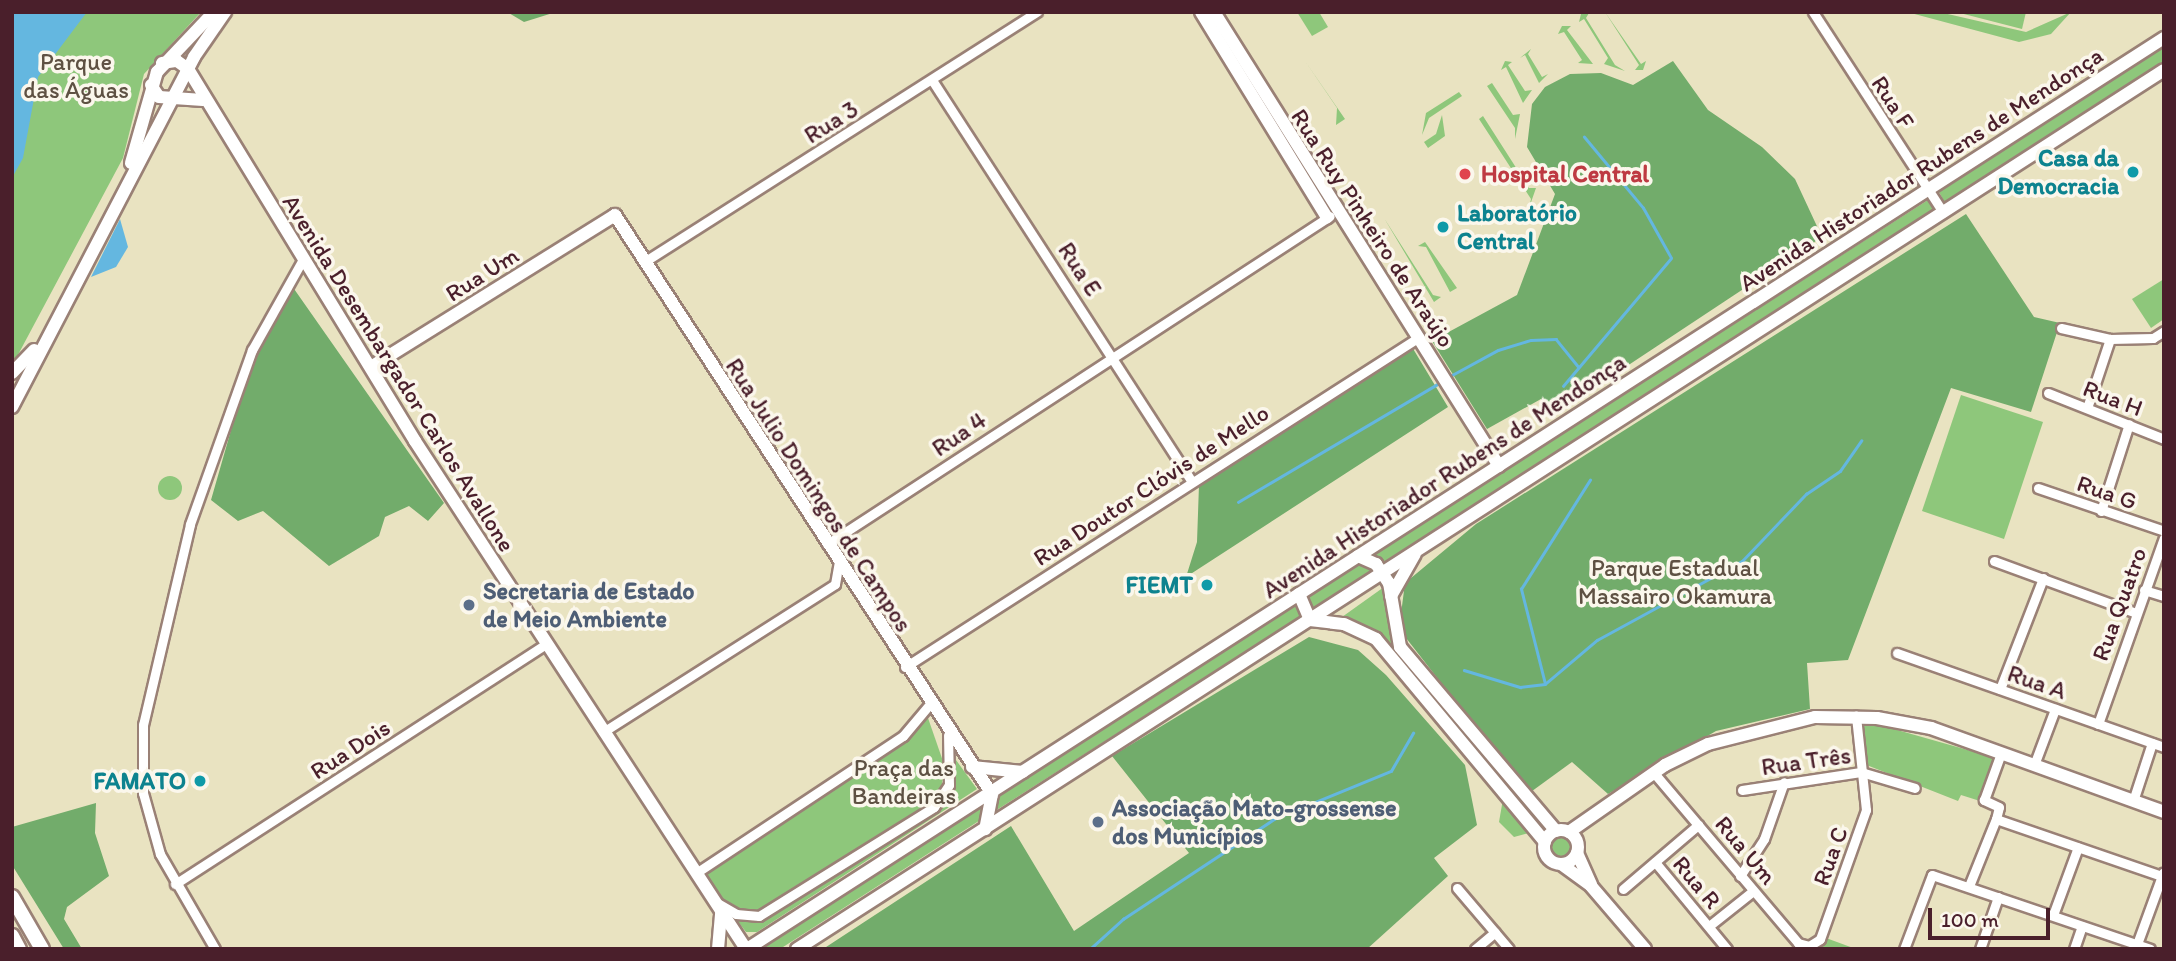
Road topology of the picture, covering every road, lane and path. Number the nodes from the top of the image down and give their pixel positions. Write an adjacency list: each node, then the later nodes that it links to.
1 (214, 12): 8 (main road)
2 (225, 12): 10 (main road)
3 (1037, 12): 11 (street, Rua 3)
4 (1201, 12): 18 (main road, Rua Ruy Pinheiro de Araújo)
5 (1214, 12): 18 (main road, Rua Ruy Pinheiro de Araújo)
6 (1813, 12): 15 (street, Rua F)
7 (2164, 38): 15 (main road, Avenida Historiador Rubens de Mendonça)
8 (162, 63): 10 (main road); 12 (main road)
9 (2164, 69): 16 (main road, Avenida Historiador Rubens de Mendonça)
10 (191, 74): 13 (main road); 14 (main road, Avenida Desembargador Carlos Avallone)
11 (932, 80): 20 (street, Rua 3); 27 (street, Rua E)
12 (151, 85): 13 (main road); 29 (main road)
13 (173, 97): 14 (main road); 31 (main road)
14 (203, 100): 19 (main road, Avenida Desembargador Carlos Avallone)
15 (1927, 190): 16 (street, Rua F); 35 (main road, Avenida Historiador Rubens de Mendonça)
16 (1942, 212): 42 (main road, Avenida Historiador Rubens de Mendonça)
17 (614, 215): 20 (main road, Rua Julio Domingos de Campos); 28 (main road, Rua Um)
18 (1332, 215): 23 (main road, Rua Ruy Pinheiro de Araújo); 27 (street, Rua 4)
19 (303, 259): 28 (main road, Avenida Desembargador Carlos Avallone); 94 (street)
20 (644, 262): 41 (main road, Rua Julio Domingos de Campos)
21 (2061, 328): 25 (street)
22 (2164, 331): 24 (street)
23 (1419, 337): 35 (main road, Rua Ruy Pinheiro de Araújo); 36 (street, Rua Doutor Clóvis de Mello)
24 (2153, 338): 25 (street); 26 (street)
25 (2110, 339): 32 (street)
26 (2164, 342)
27 (1112, 355): 36 (street, Rua E); 41 (street, Rua 4)
28 (371, 367): 56 (main road, Avenida Desembargador Carlos Avallone)
29 (12, 373)
30 (2048, 393): 32 (street, Rua H)
31 (12, 407)
32 (2087, 408): 33 (street, Rua H)
33 (2129, 424): 34 (street, Rua H); 38 (street)
34 (2164, 439)
35 (1499, 466): 43 (main road, Avenida Historiador Rubens de Mendonça)
36 (1191, 481): 58 (street, Rua Doutor Clóvis de Mello)
37 (2038, 488): 38 (street, Rua G)
38 (2101, 511): 39 (street, Rua G)
39 (2164, 531)
40 (2164, 538): 50 (street, Rua Quatro)
41 (827, 544): 44 (main road, Rua Julio Domingos de Campos)
42 (1416, 551): 46 (main road, Avenida Historiador Rubens de Mendonça); 52 (main road)
43 (1359, 556): 46 (main road); 51 (main road, Avenida Historiador Rubens de Mendonça)
44 (838, 561): 48 (street); 49 (main road, Rua Julio Domingos de Campos)
45 (1994, 561): 47 (street)
46 (1383, 571): 52 (main road); 55 (main road, Avenida Historiador Rubens de Mendonça)
47 (2043, 578): 54 (street); 59 (street)
48 (835, 584): 49 (street); 65 (street)
49 (858, 588): 58 (main road, Rua Julio Domingos de Campos)
50 (2144, 590): 53 (street); 54 (street, Rua Quatro)
51 (1299, 594): 55 (main road); 72 (main road, Avenida Historiador Rubens de Mendonça)
52 (1391, 596): 64 (main road)
53 (2164, 596)
54 (2136, 612): 63 (street, Rua Quatro)
55 (1310, 620): 64 (main road); 84 (main road, Avenida Historiador Rubens de Mendonça)
56 (545, 645): 65 (main road, Avenida Desembargador Carlos Avallone); 94 (street, Rua Dois)
57 (1898, 653): 59 (street, Rua A)
58 (905, 667): 60 (main road, Rua Julio Domingos de Campos)
59 (2000, 689): 61 (street, Rua A)
60 (929, 705): 66 (main road, Rua Julio Domingos de Campos); 91 (street)
61 (2055, 709): 63 (street, Rua A); 70 (street)
62 (1856, 716): 69 (main road); 73 (street, Rua C); 74 (main road)
63 (2098, 724): 67 (street, Rua A)
64 (1459, 726): 85 (main road); 86 (main road)
65 (603, 732): 91 (main road, Avenida Desembargador Carlos Avallone)
66 (948, 735): 71 (main road, Rua Julio Domingos de Campos); 102 (street)
67 (2152, 743): 68 (street, Rua A); 79 (street)
68 (2164, 747)
69 (2001, 753): 70 (main road); 81 (street)
70 (2034, 765): 79 (main road)
71 (971, 767): 72 (main road); 78 (main road, Rua Julio Domingos de Campos)
72 (1027, 772): 78 (main road, Avenida Historiador Rubens de Mendonça)
73 (1861, 772): 75 (street, Rua Três); 76 (street, Rua Três); 109 (street, Rua C)
74 (1654, 773): 82 (main road); 83 (street, Rua Um)
75 (1784, 782): 77 (street, Rua Três); 93 (street)
76 (1915, 788)
77 (1742, 790)
78 (992, 794): 84 (main road); 114 (main road, Avenida Historiador Rubens de Mendonça)
79 (2133, 801): 80 (main road)
80 (2164, 812)
81 (1996, 819): 87 (street); 96 (street)
82 (1592, 821): 85 (main road); 88 (main road)
83 (1698, 825): 89 (street, Rua R); 93 (street, Rua Um)
84 (985, 829): 115 (main road, Avenida Historiador Rubens de Mendonça)
85 (1563, 832): 86 (main road); 88 (main road)
86 (1545, 842): 90 (main road)
87 (2078, 847): 92 (street); 103 (street)
88 (1578, 851): 90 (main road); 95 (main road)
89 (1655, 862): 98 (street, Rua R); 104 (street, Rua R)
90 (1561, 864): 95 (main road)
91 (696, 873): 102 (main road, Avenida Desembargador Carlos Avallone)
92 (2163, 874): 108 (street)
93 (1740, 876): 99 (street, Rua Um)
94 (175, 884): 112 (street)
95 (1591, 886): 118 (main road)
96 (1969, 886): 101 (street); 120 (street)
97 (1457, 888): 106 (street)
98 (1623, 889)
99 (1753, 891): 104 (street); 109 (street, Rua Um)
100 (12, 897): 111 (main road)
101 (1998, 897): 103 (street); 121 (street)
102 (718, 906): 113 (main road); 114 (main road, Avenida Desembargador Carlos Avallone)
103 (2053, 915): 105 (street)
104 (1709, 926): 119 (street, Rua R)
105 (2082, 926): 108 (street); 122 (street)
106 (1494, 932): 116 (street); 117 (street)
107 (12, 936): 110 (main road)
108 (2137, 944): 123 (street)
109 (1810, 946)
110 (19, 949)
111 (42, 949)
112 (215, 949)
113 (718, 949)
114 (747, 949)
115 (797, 949)
116 (1475, 949)
117 (1509, 949)
118 (1645, 949)
119 (1727, 949)
120 (1904, 949)
121 (1980, 949)
122 (2074, 949)
123 (2150, 949)

